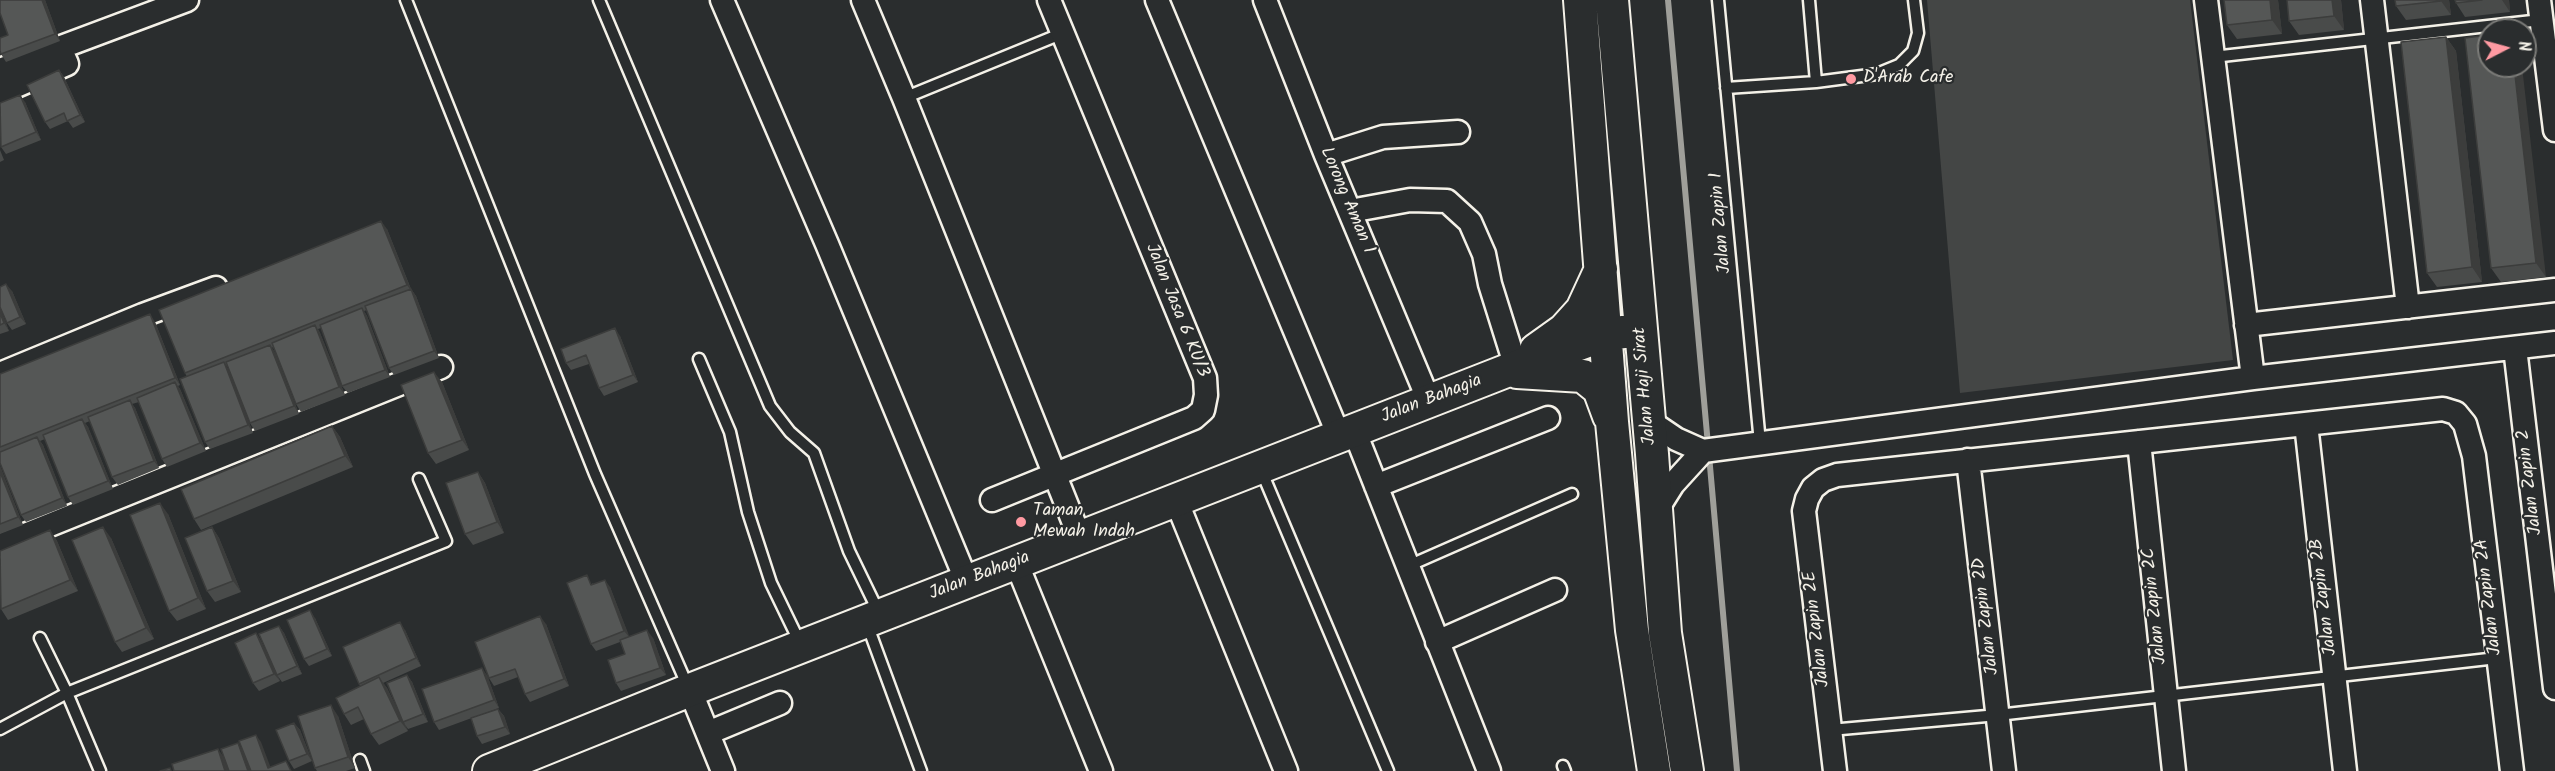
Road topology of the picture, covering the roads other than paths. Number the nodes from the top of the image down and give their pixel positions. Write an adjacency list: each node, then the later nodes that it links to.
1 (187, 0): 19 (street)
2 (406, 0): 75 (lane)
3 (599, 0): 68 (lane)
4 (722, 0): 66 (street)
5 (862, 0): 25 (street)
6 (1049, 0): 17 (street, Jalan Jasa 6 KU/3)
7 (1157, 0): 49 (street)
8 (1265, 0): 28 (street, Lorong Aman 1)
9 (1580, 0): 30 (main road, Jalan Haji Sirat)
10 (1612, 0): 35 (main road, Jalan Haji Sirat)
11 (1718, 0): 23 (lane, Jalan Zapin 1)
12 (1809, 0): 22 (lane)
13 (1914, 0): 22 (lane)
14 (2206, 0): 20 (street)
15 (2372, 0): 18 (street)
16 (2540, 10): 18 (lane); 26 (street)
17 (1063, 33): 25 (lane); 55 (street, Jalan Jasa 6 KU/3)
18 (2377, 38): 20 (lane); 33 (street)
19 (60, 48): 21 (street); 24 (street)
20 (2213, 57): 34 (street)
21 (0, 70)
22 (1816, 82): 23 (lane)
23 (1726, 88): 51 (lane, Jalan Zapin 1)
24 (0, 93)
25 (904, 98): 55 (street)
26 (2555, 130)
27 (1458, 132): 28 (street)
28 (1326, 155): 29 (street, Lorong Aman 1)
29 (1350, 211): 41 (street); 44 (street, Lorong Aman 1)
30 (1602, 267): 36 (main road, Jalan Haji Sirat); 41 (main road)
31 (232, 283): 42 (street)
32 (2555, 290): 33 (street)
33 (2408, 306): 34 (street)
34 (2246, 324): 43 (street)
35 (1641, 330): 36 (main road, Jalan Bahagia); 46 (main road, Jalan Haji Sirat)
36 (1606, 334): 41 (main road, Jalan Bahagia); 47 (main road, Jalan Haji Sirat)
37 (2555, 343): 38 (street)
38 (2515, 348): 43 (street); 74 (street, Jalan Zapin 2)
39 (699, 359): 71 (lane)
40 (441, 367): 63 (street)
41 (1510, 368): 44 (main road, Jalan Bahagia); 47 (main road)
42 (0, 374)
43 (2253, 378): 51 (street)
44 (1429, 401): 49 (main road, Jalan Bahagia)
45 (1548, 418): 57 (street)
46 (1648, 420): 52 (street); 61 (main road, Jalan Haji Sirat)
47 (1612, 422): 91 (main road, Jalan Haji Sirat)
48 (2306, 424): 50 (street); 72 (street, Jalan Zapin 2A); 73 (street, Jalan Zapin 2B)
49 (1346, 433): 54 (main road, Jalan Bahagia); 57 (street)
50 (2139, 442): 53 (street); 77 (street, Jalan Zapin 2C)
51 (1760, 443): 52 (street)
52 (1704, 451): 61 (street)
53 (1968, 460): 79 (street, Jalan Zapin 2D); 81 (street, Jalan Zapin 2E)
54 (1260, 467): 60 (main road, Jalan Bahagia); 89 (lane)
55 (1053, 475): 59 (street, Jalan Jasa 6 KU/3); 62 (street)
56 (418, 479): 76 (lane)
57 (1376, 486): 65 (street)
58 (1572, 494): 65 (lane)
59 (992, 500)
60 (1176, 500): 62 (main road, Jalan Bahagia); 88 (street)
61 (1656, 512): 92 (main road, Jalan Haji Sirat)
62 (1080, 538): 64 (main road, Jalan Bahagia)
63 (0, 545)
64 (1016, 562): 66 (main road, Jalan Bahagia); 87 (street)
65 (1408, 566): 70 (street)
66 (967, 582): 68 (main road, Jalan Bahagia)
67 (1555, 590): 70 (street)
68 (873, 618): 71 (main road, Jalan Bahagia); 86 (lane)
69 (40, 638): 76 (lane)
70 (1437, 642): 90 (street)
71 (802, 646): 75 (main road, Jalan Bahagia)
72 (2497, 658): 73 (lane); 97 (street, Jalan Zapin 2A)
73 (2334, 676): 77 (lane); 96 (street, Jalan Zapin 2B)
74 (2555, 688)
75 (690, 690): 82 (street); 83 (main road, Jalan Bahagia)
76 (67, 693): 80 (lane); 84 (lane)
77 (2165, 695): 79 (lane); 95 (street, Jalan Zapin 2C)
78 (780, 703): 82 (street)
79 (1998, 714): 81 (lane); 94 (street, Jalan Zapin 2D)
80 (0, 729)
81 (1830, 730): 93 (street, Jalan Zapin 2E)
82 (708, 733): 85 (street)
83 (504, 768)
84 (100, 771)
85 (723, 771)
86 (921, 771)
87 (1101, 771)
88 (1286, 771)
89 (1388, 771)
90 (1489, 771)
91 (1654, 771)
92 (1687, 771)
93 (1834, 771)
94 (2004, 771)
95 (2174, 771)
96 (2344, 771)
97 (2512, 771)

